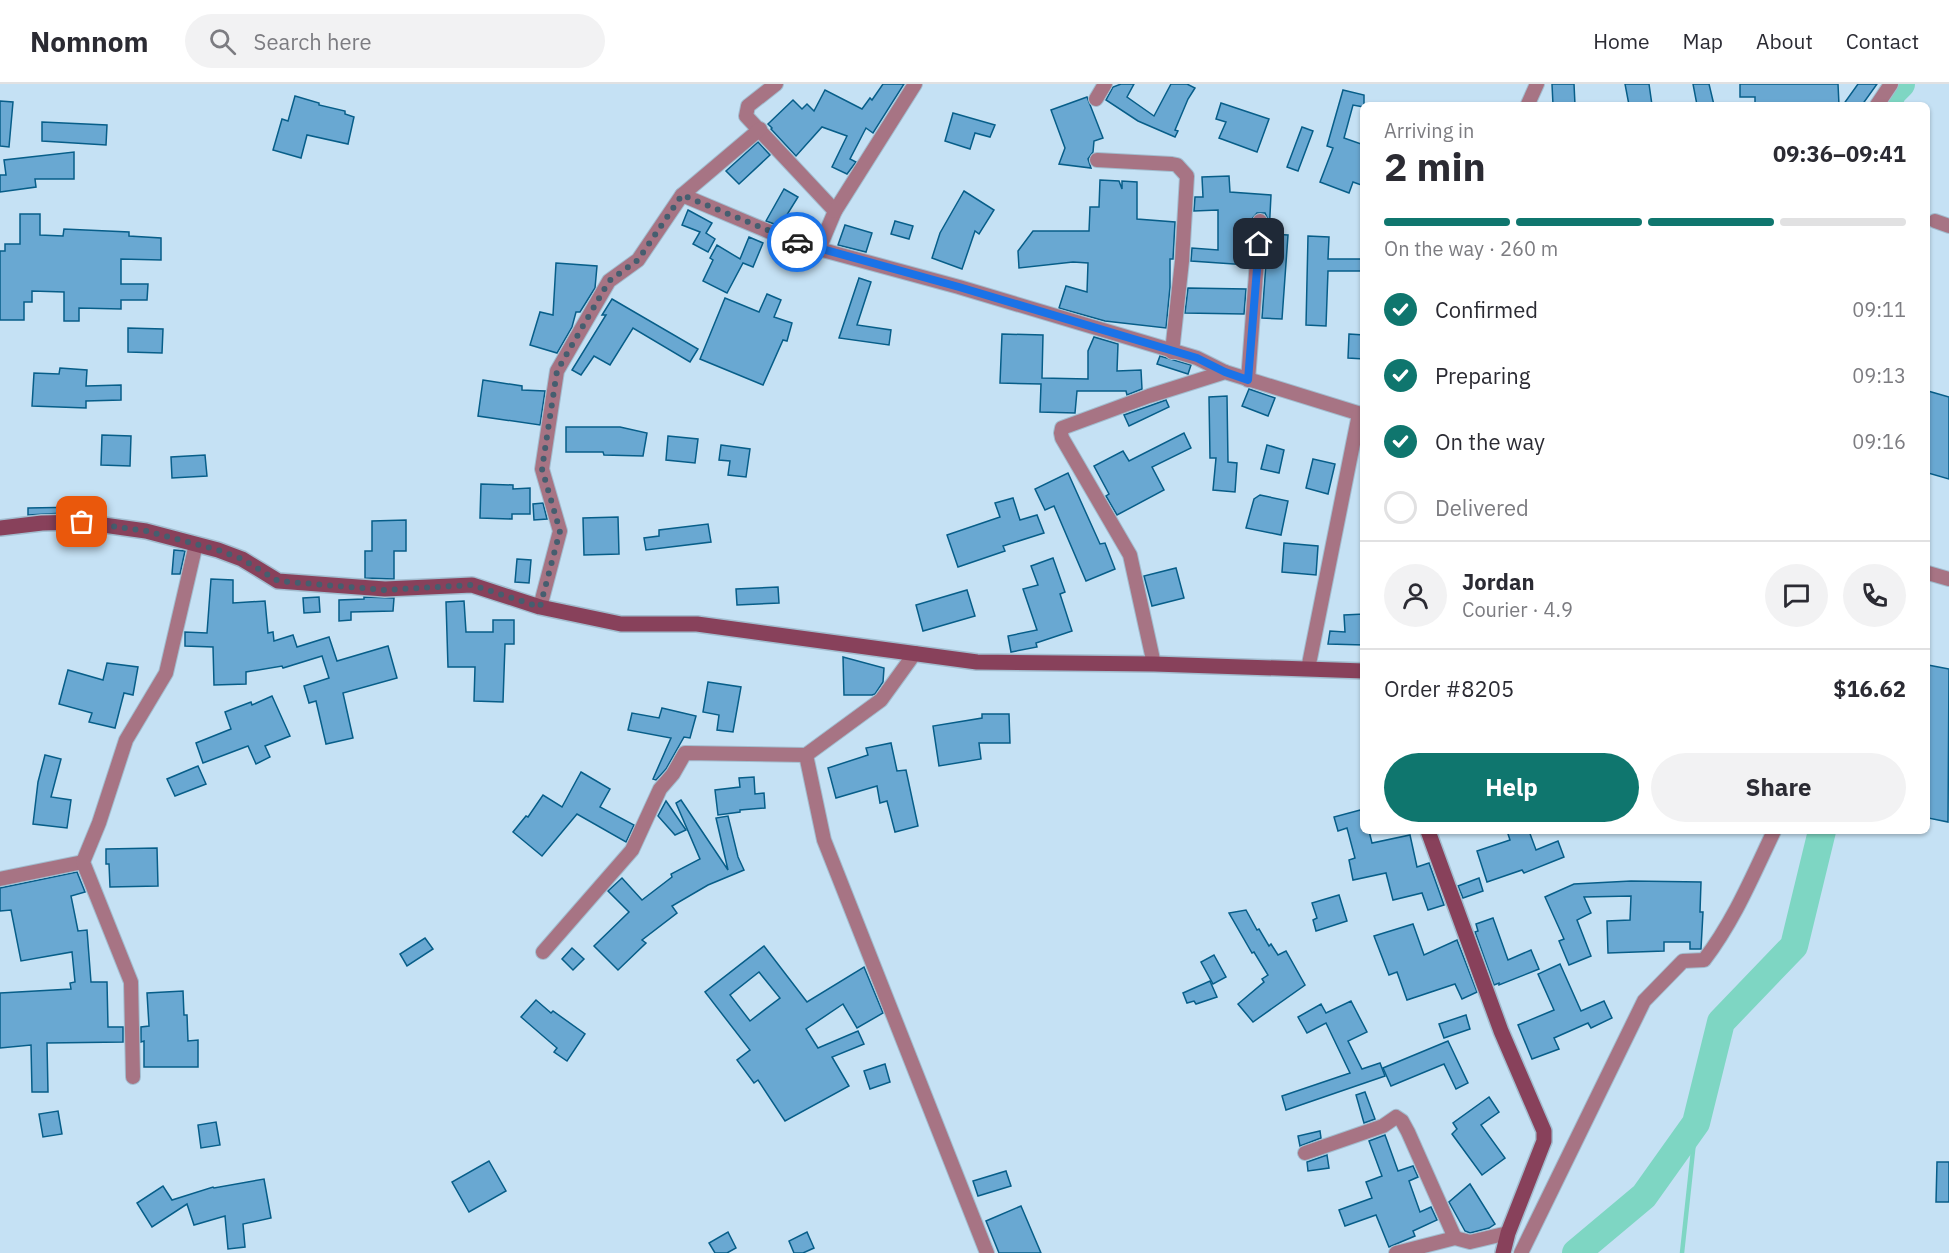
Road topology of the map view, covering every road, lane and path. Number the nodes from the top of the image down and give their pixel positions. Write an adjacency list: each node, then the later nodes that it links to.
1 (776, 84): 9 (street)
2 (915, 84): 12 (street)
3 (1105, 84): 6 (street)
4 (1538, 84): 7 (street)
5 (1891, 84): 8 (street)
6 (1095, 99)
7 (1529, 102)
8 (1879, 102)
9 (760, 129): 11 (street); 12 (street)
10 (1097, 160): 15 (street)
11 (682, 195): 14 (street); 24 (street)
12 (835, 211): 14 (street)
13 (1260, 220): 17 (street)
14 (819, 249): 15 (street)
15 (1172, 352): 16 (street)
16 (1225, 372): 17 (street); 26 (street)
17 (1248, 380): 18 (street)
18 (1360, 414)
19 (1360, 419): 27 (street)
20 (0, 528): 21 (street)
21 (196, 544): 24 (street); 32 (street)
22 (1930, 574): 23 (street)
23 (1949, 579)
24 (540, 607): 25 (street)
25 (915, 653): 26 (street); 29 (street)
26 (1154, 664): 27 (street)
27 (1308, 669): 28 (street)
28 (1360, 671)
29 (806, 755): 34 (street); 39 (street)
30 (1429, 834): 37 (street)
31 (1773, 834): 42 (street)
32 (83, 862): 33 (street); 35 (street)
33 (0, 879)
34 (543, 952)
35 (133, 1077)
36 (1305, 1153): 38 (street)
37 (1508, 1233): 38 (street); 41 (street)
38 (1455, 1238): 40 (street)
39 (987, 1253)
40 (1396, 1253)
41 (1503, 1253)
42 (1521, 1253)

